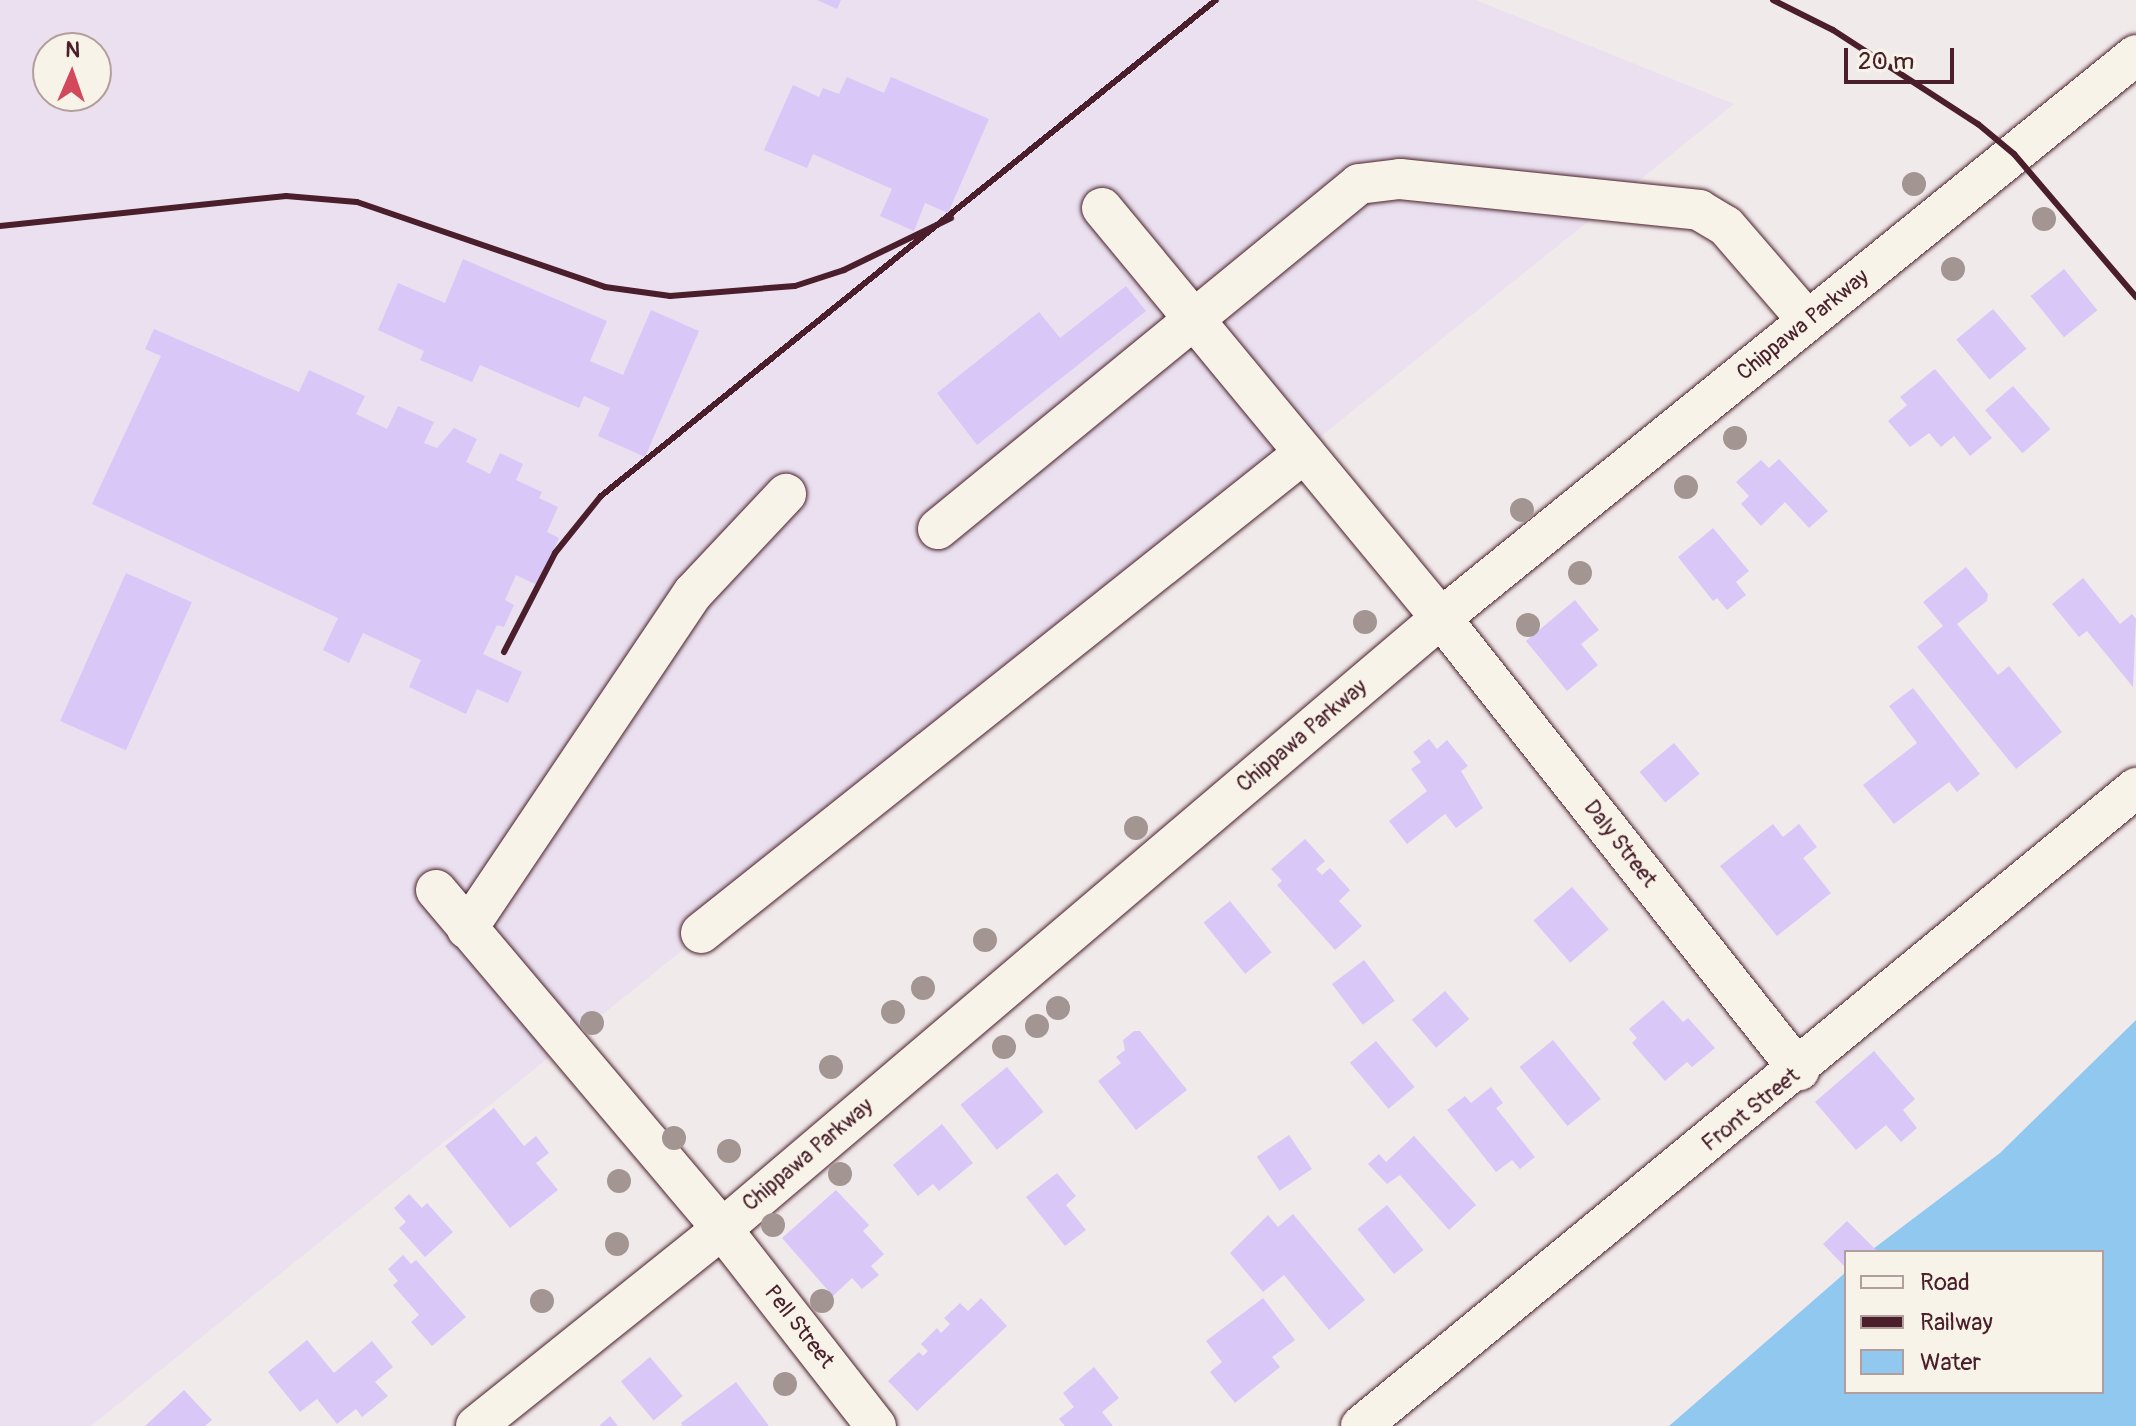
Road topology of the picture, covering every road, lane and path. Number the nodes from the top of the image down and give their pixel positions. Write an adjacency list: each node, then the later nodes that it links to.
1 (2136, 55): 4 (street, Chippawa Parkway)
2 (1102, 208): 3 (street, Daly Street)
3 (1195, 320): 4 (street); 5 (street, Daly Street); 7 (street)
4 (1808, 321): 8 (street, Chippawa Parkway)
5 (1304, 453): 8 (street, Daly Street); 12 (street)
6 (786, 494): 11 (street)
7 (938, 529)
8 (1441, 618): 13 (street, Daly Street); 14 (street, Chippawa Parkway)
9 (2136, 788): 13 (street, Front Street)
10 (436, 890): 11 (street, Pell Street)
11 (467, 929): 14 (street, Pell Street)
12 (701, 933)
13 (1799, 1070): 17 (street, Front Street)
14 (722, 1229): 15 (street, Chippawa Parkway); 16 (street, Pell Street)
15 (476, 1426)
16 (876, 1426)
17 (1361, 1426)

